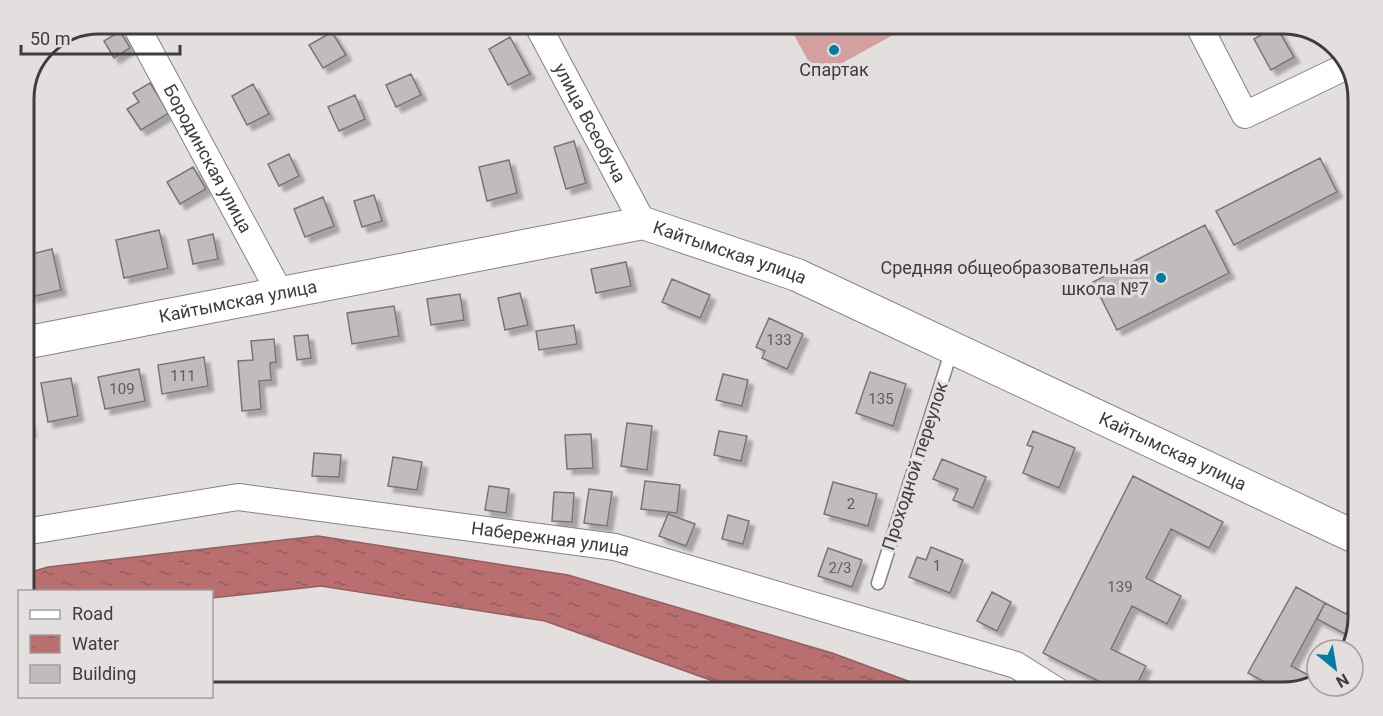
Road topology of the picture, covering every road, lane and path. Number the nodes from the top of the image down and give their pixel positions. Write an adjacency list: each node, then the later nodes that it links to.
1 (140, 34): 6 (street, Бородинская улица)
2 (542, 34): 5 (street, улица Всеобуча)
3 (1203, 34): 4 (street)
4 (1341, 69)
5 (643, 223): 6 (street, Кайтымская улица); 8 (street, Кайтымская улица)
6 (280, 293): 7 (street, Кайтымская улица)
7 (35, 341)
8 (952, 348): 10 (street, Кайтымская улица); 11 (lane, Проходной переулок)
9 (35, 530): 12 (street, Набережная улица)
10 (1348, 534)
11 (878, 583)
12 (1043, 682)

